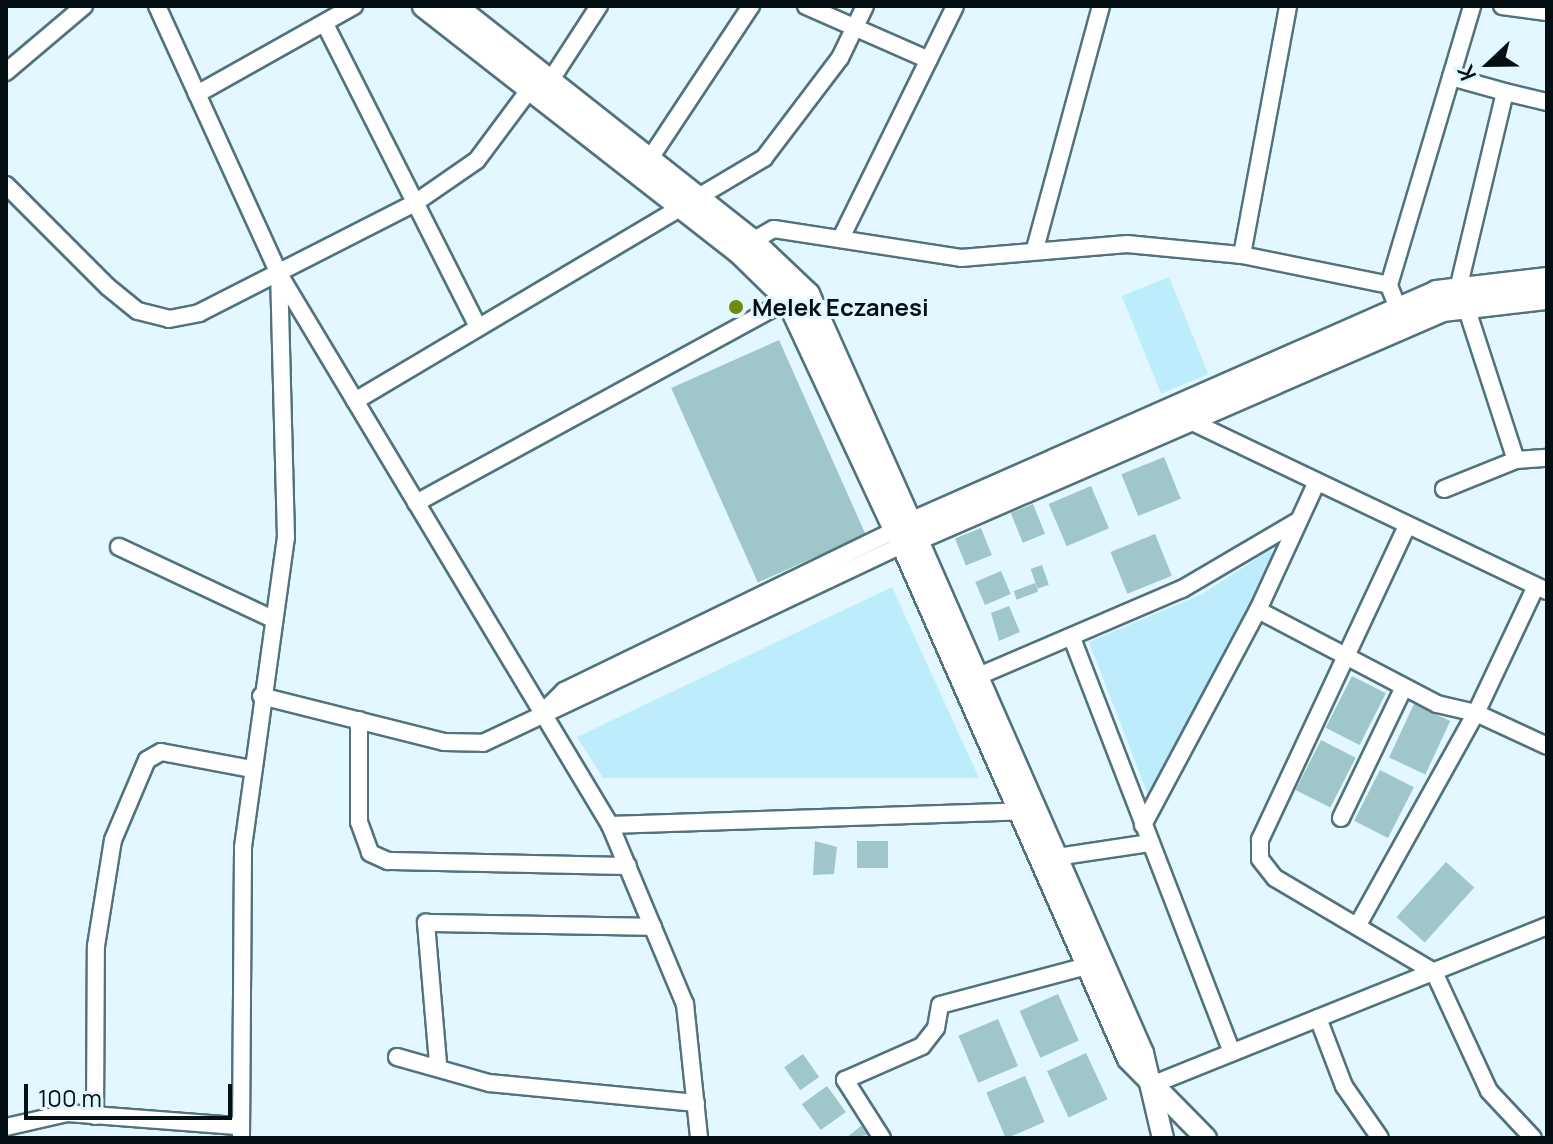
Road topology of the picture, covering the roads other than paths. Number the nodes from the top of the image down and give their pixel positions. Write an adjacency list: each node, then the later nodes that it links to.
1 (84, 6): 19 (street)
2 (157, 6): 23 (street)
3 (354, 6): 16 (street)
4 (424, 6): 21 (main road)
5 (455, 6): 21 (main road)
6 (599, 6): 21 (street)
7 (751, 6): 25 (street)
8 (806, 6): 17 (street)
9 (865, 6): 17 (street)
10 (955, 6): 18 (street)
11 (1101, 6): 31 (street)
12 (1288, 6): 32 (street)
13 (1472, 6): 20 (street)
14 (1508, 6): 15 (street)
15 (1547, 12)
16 (326, 26): 23 (street); 28 (street)
17 (854, 30): 18 (street); 27 (street)
18 (929, 60): 29 (street)
19 (6, 72)
20 (1451, 77): 22 (street); 35 (street)
21 (540, 89): 25 (main road); 27 (main road); 28 (street)
22 (1505, 92): 24 (street); 36 (street)
23 (197, 94): 33 (street)
24 (1547, 102)
25 (649, 160): 27 (main road)
26 (6, 185): 33 (street)
27 (687, 201): 30 (main road); 40 (street)
28 (415, 203): 33 (street); 40 (street)
29 (841, 238): 30 (street); 31 (street)
30 (744, 245): 38 (main road); 50 (main road)
31 (1035, 249): 32 (street)
32 (1242, 255): 35 (street)
33 (279, 274): 41 (street); 54 (street)
34 (1547, 279): 36 (main road)
35 (1389, 285): 39 (street)
36 (1461, 294): 37 (main road); 39 (main road); 44 (street)
37 (1547, 298)
38 (788, 300): 47 (street); 50 (main road)
39 (1401, 317): 42 (main road)
40 (478, 327): 41 (street)
41 (355, 401): 47 (street)
42 (1181, 415): 45 (street); 50 (main road)
43 (1547, 458): 44 (street)
44 (1516, 460): 46 (street)
45 (1316, 484): 48 (street); 49 (street)
46 (1444, 489)
47 (416, 503): 60 (street)
48 (1296, 522): 53 (street); 55 (street)
49 (1407, 526): 52 (street); 56 (street)
50 (906, 534): 57 (street); 60 (street)
51 (119, 547): 54 (street)
52 (1542, 588): 61 (street)
53 (1258, 610): 56 (street); 68 (street)
54 (273, 619): 59 (street)
55 (1072, 638): 57 (street); 68 (street)
56 (1344, 656): 58 (street); 72 (street)
57 (970, 680): 65 (street)
58 (1404, 687): 61 (street); 66 (street)
59 (261, 696): 62 (street); 64 (street)
60 (542, 713): 62 (street); 67 (street)
61 (1476, 713): 63 (street); 72 (street)
62 (359, 720): 71 (street)
63 (1547, 746)
64 (252, 769): 83 (street); 85 (street)
65 (1028, 812): 67 (street); 70 (street); 75 (street)
66 (1341, 818)
67 (610, 825): 71 (street)
68 (1143, 825): 69 (street)
69 (1150, 843): 70 (street); 78 (street)
70 (1057, 857): 81 (street)
71 (628, 866): 74 (street)
72 (1360, 921): 76 (street)
73 (1547, 926): 76 (street)
74 (653, 927): 80 (street); 82 (street)
75 (1087, 966): 81 (street); 87 (street)
76 (1434, 972): 77 (street); 91 (street)
77 (1318, 1018): 78 (street); 90 (street)
78 (1232, 1052): 81 (street)
79 (397, 1057): 80 (street)
80 (438, 1063): 82 (street)
81 (1149, 1086): 88 (street); 89 (street)
82 (696, 1103): 86 (street)
83 (95, 1116): 84 (street); 85 (street)
84 (6, 1127)
85 (239, 1132)
86 (699, 1138)
87 (882, 1138)
88 (1163, 1138)
89 (1206, 1138)
90 (1380, 1138)
91 (1533, 1138)

